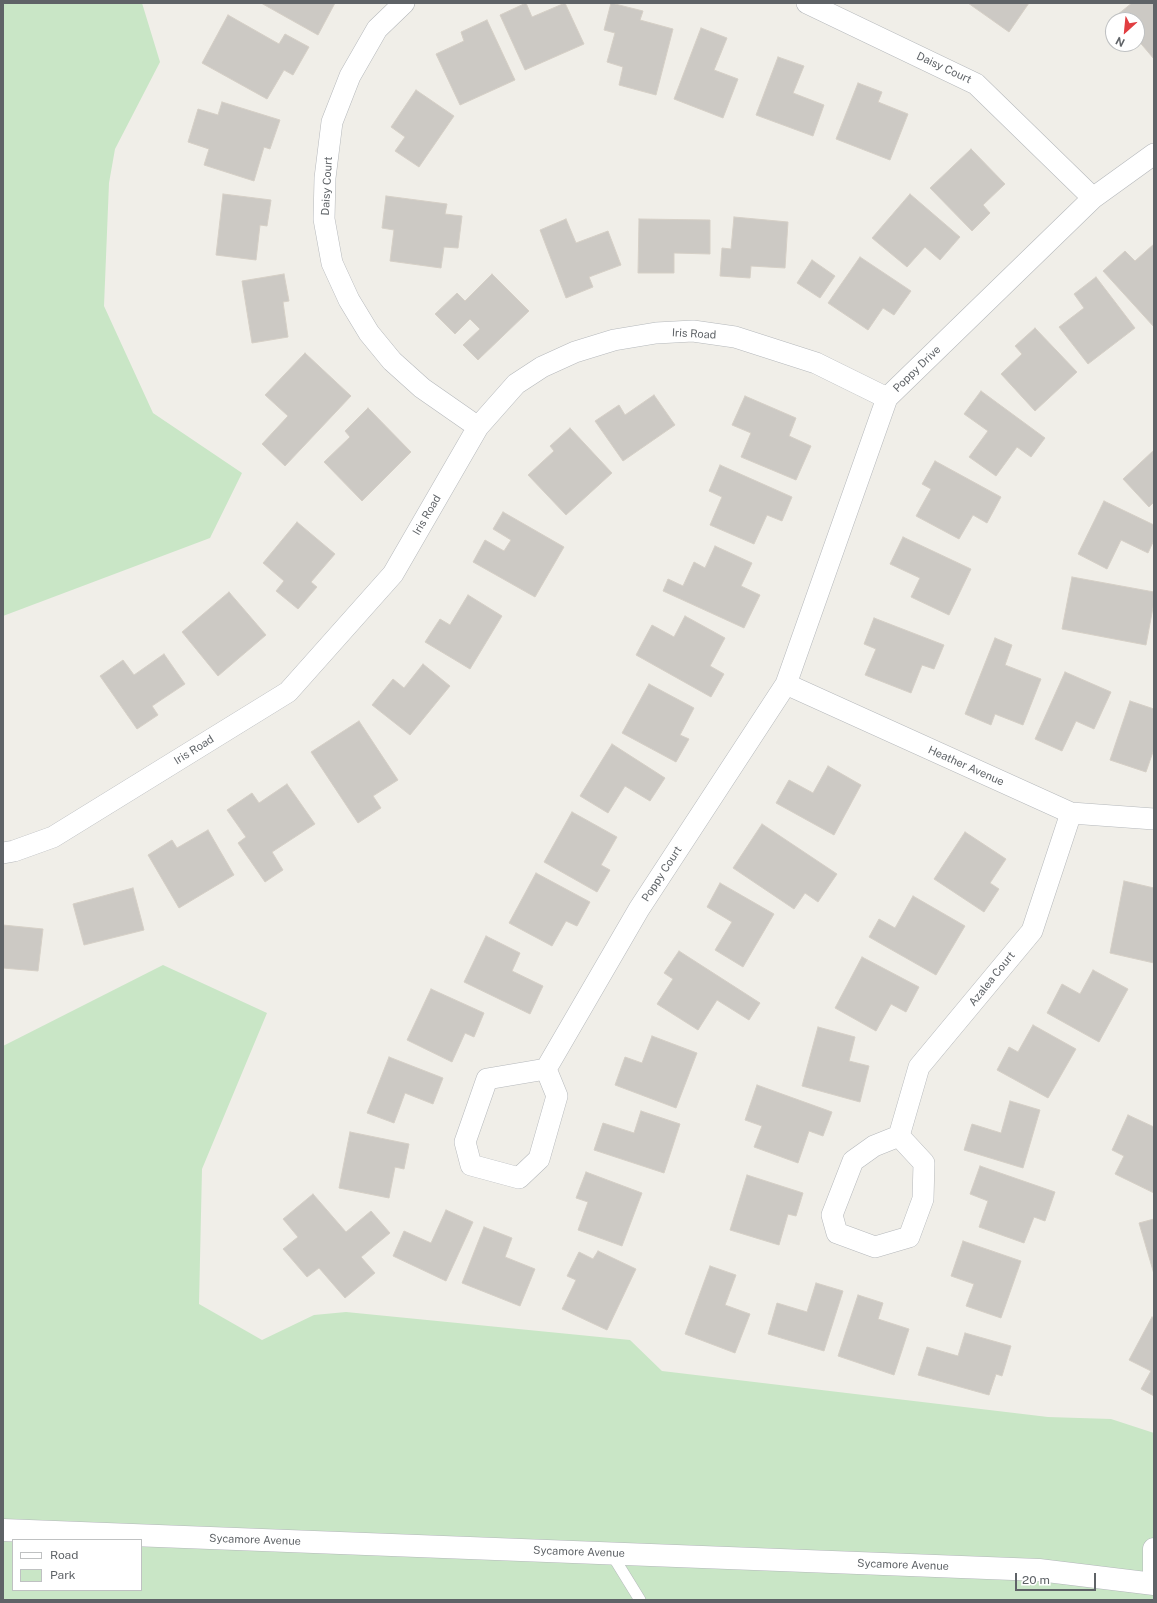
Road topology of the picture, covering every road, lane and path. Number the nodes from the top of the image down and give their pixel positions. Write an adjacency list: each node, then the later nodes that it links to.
1 (404, 3): 6 (street, Daisy Court)
2 (807, 3): 4 (street, Daisy Court)
3 (1154, 154): 4 (street, Poppy Drive)
4 (1093, 198): 5 (street, Poppy Drive)
5 (888, 398): 6 (street, Iris Road); 7 (street, Poppy Drive)
6 (478, 427): 10 (street, Iris Road)
7 (786, 684): 8 (street, Heather Avenue); 11 (street, Poppy Court)
8 (1071, 813): 9 (street, Heather Avenue); 12 (street, Azalea Court)
9 (1154, 819)
10 (3, 852)
11 (546, 1069): 11 (street)
12 (899, 1136): 12 (street)
13 (3, 1530): 15 (main road, Sycamore Avenue)
14 (1154, 1549): 16 (main road)
15 (611, 1553): 17 (main road, Sycamore Avenue); 18 (lane)
16 (1154, 1577)
17 (1154, 1584)
18 (640, 1600)

